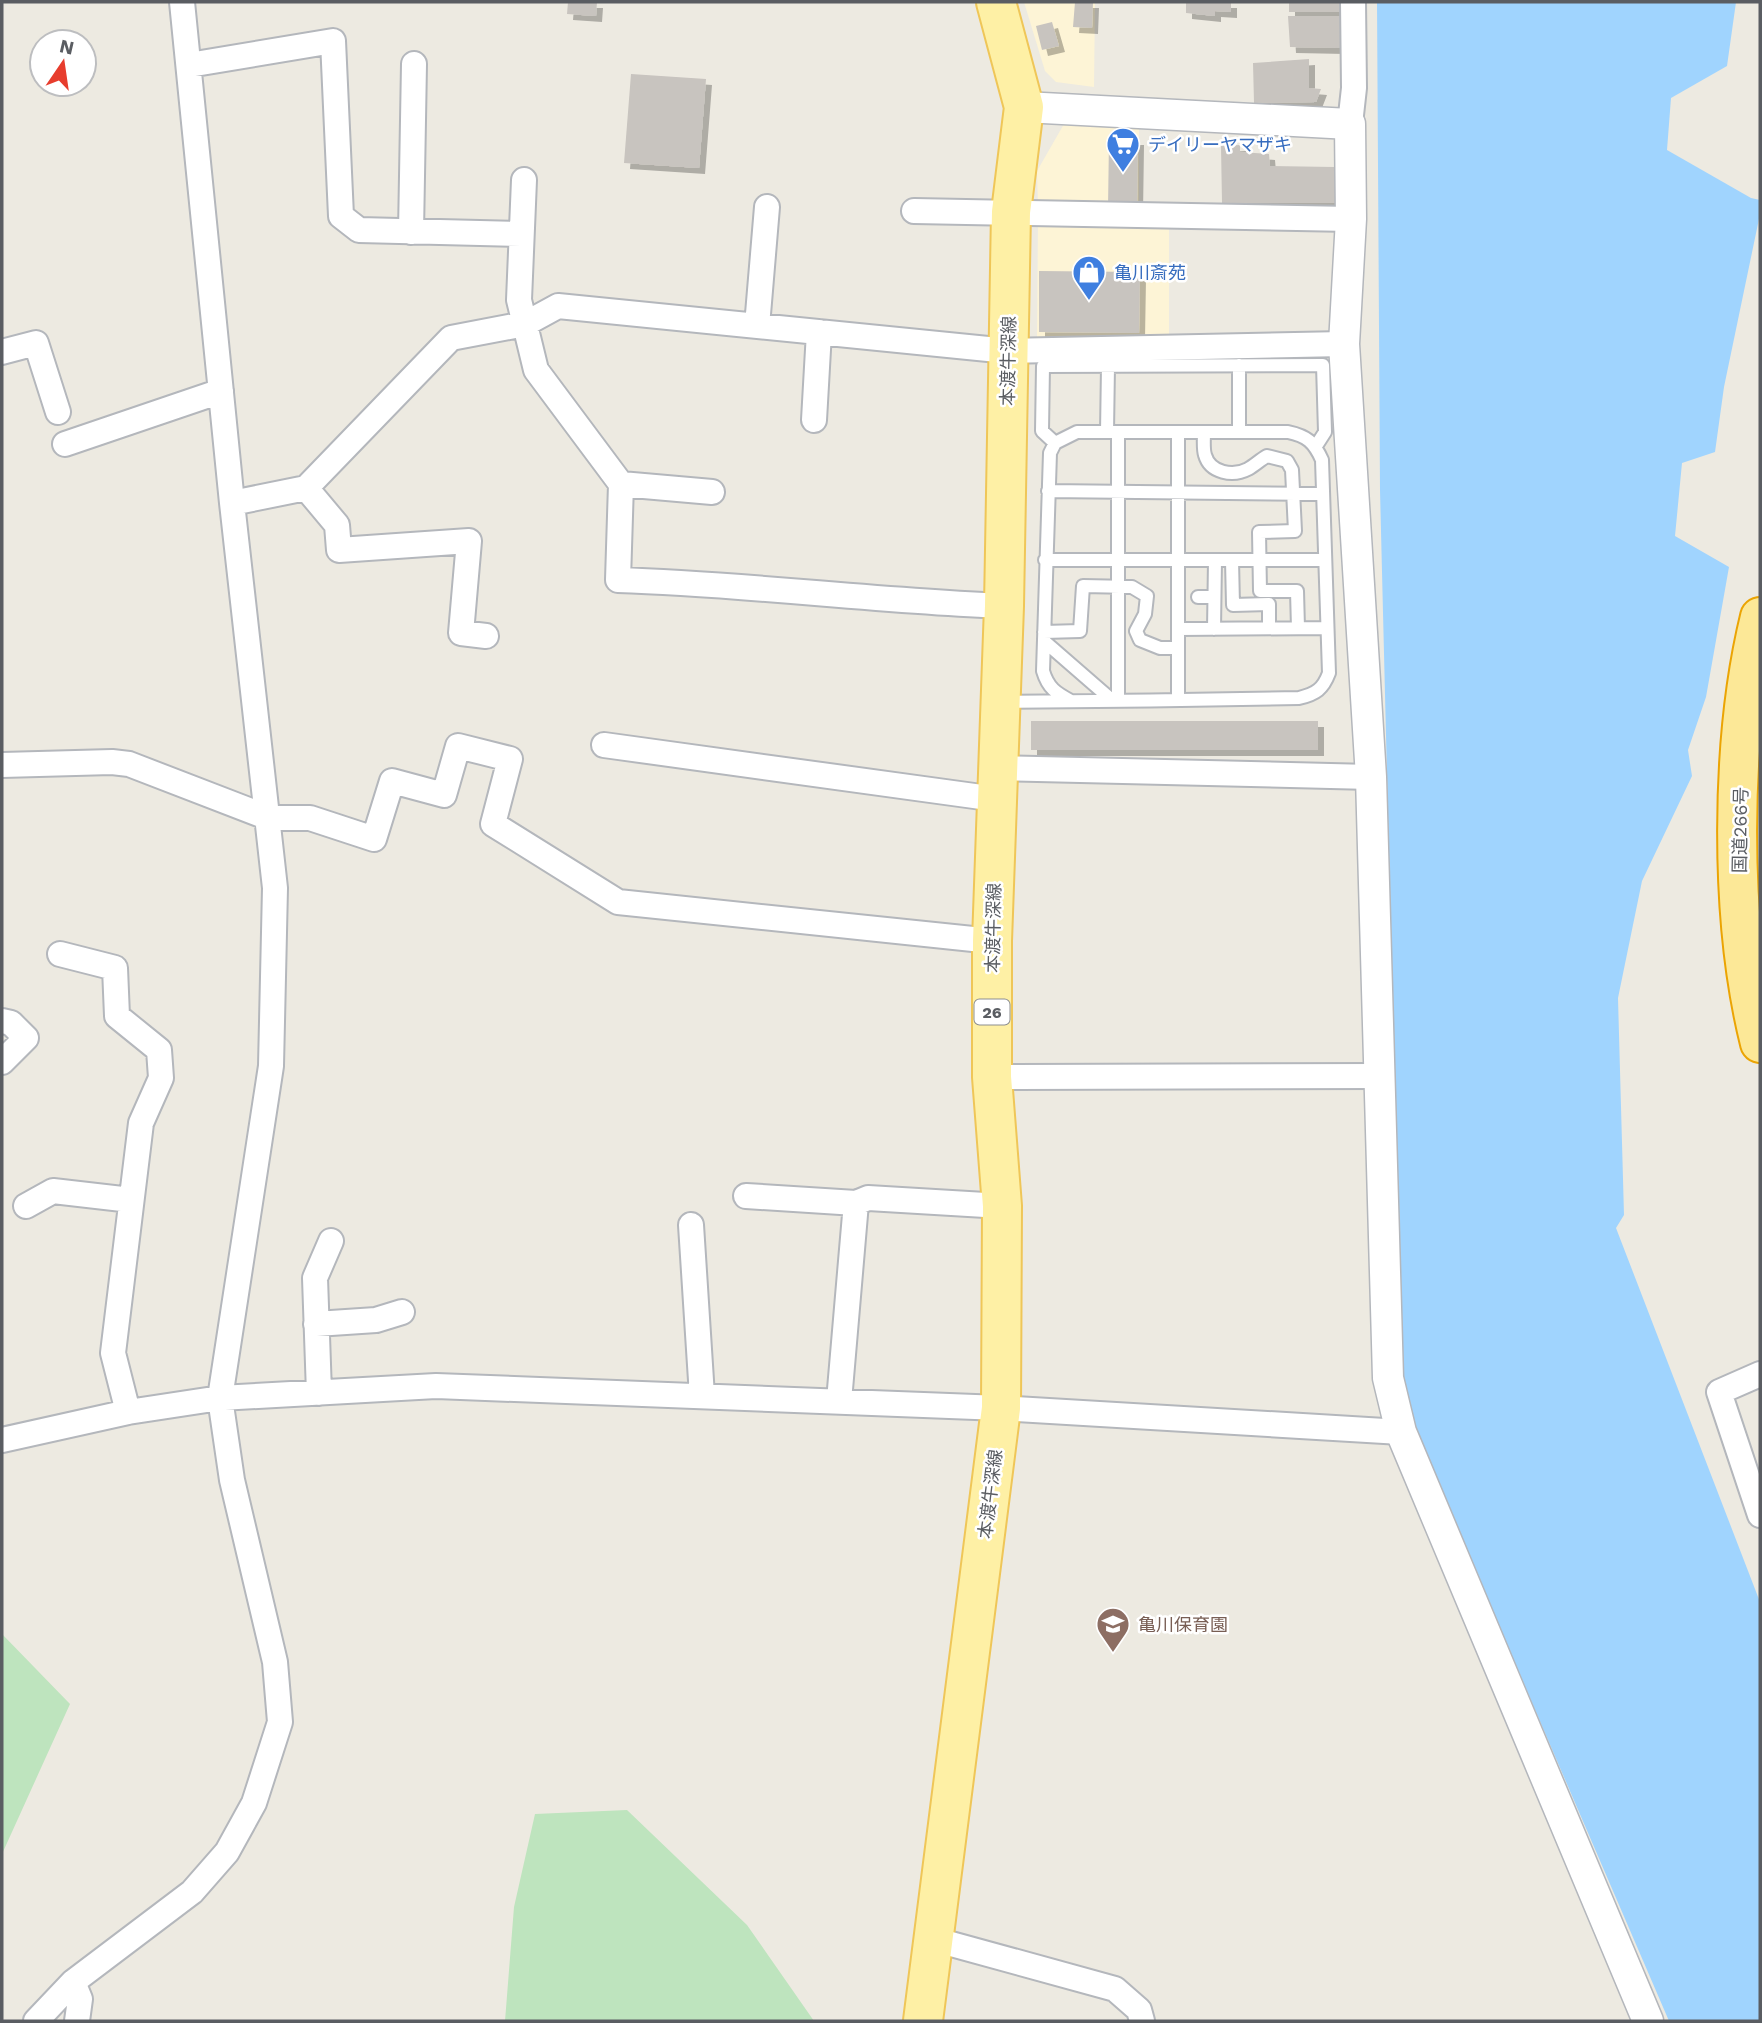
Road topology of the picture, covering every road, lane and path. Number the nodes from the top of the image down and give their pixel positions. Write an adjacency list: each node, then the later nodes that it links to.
1 (183, 2): 5 (street)
2 (996, 2): 6 (main road, 本渡牛深線 / 26)
3 (1353, 2): 7 (street)
4 (414, 64): 13 (street)
5 (189, 65): 13 (street); 23 (street)
6 (1024, 107): 7 (street); 11 (main road, 本渡牛深線 / 26)
7 (1350, 124): 12 (street)
8 (524, 180): 14 (street)
9 (767, 207): 16 (street)
10 (914, 211): 11 (street)
11 (1011, 212): 12 (street); 19 (main road, 本渡牛深線 / 26)
12 (1351, 219): 18 (street)
13 (411, 232): 14 (street)
14 (522, 234): 15 (street)
15 (525, 324): 16 (street); 33 (street); 34 (street)
16 (757, 326): 17 (street)
17 (819, 332): 19 (street); 25 (street)
18 (1344, 344): 19 (street); 69 (street)
19 (1009, 351): 52 (main road, 本渡牛深線 / 26)
20 (2, 352): 24 (street)
21 (1239, 365): 22 (lane); 29 (lane); 32 (lane)
22 (1108, 366): 26 (lane); 30 (lane)
23 (221, 391): 31 (street); 41 (street)
24 (58, 412)
25 (814, 420)
26 (1112, 432): 27 (lane); 30 (lane); 37 (lane)
27 (1178, 432): 28 (lane); 38 (lane)
28 (1203, 432): 29 (lane); 39 (lane)
29 (1239, 432): 32 (lane)
30 (1055, 443): 35 (lane)
31 (65, 444)
32 (1316, 446): 40 (lane)
33 (621, 484): 36 (street); 52 (street)
34 (306, 488): 41 (street); 58 (street)
35 (1048, 491): 37 (lane); 42 (lane)
36 (712, 492)
37 (1119, 492): 38 (lane); 43 (lane)
38 (1178, 493): 39 (lane); 44 (lane)
39 (1295, 494): 40 (lane); 47 (lane)
40 (1323, 494): 48 (lane)
41 (232, 503): 71 (street)
42 (1045, 560): 43 (lane); 59 (lane)
43 (1119, 560): 44 (lane); 49 (lane)
44 (1178, 560): 45 (lane); 56 (lane)
45 (1215, 560): 46 (lane); 51 (lane)
46 (1232, 560): 47 (lane); 53 (lane)
47 (1260, 560): 48 (lane); 54 (lane)
48 (1325, 560): 55 (lane)
49 (1119, 586): 59 (lane); 61 (lane); 65 (lane)
50 (1198, 597): 51 (lane)
51 (1214, 597): 57 (lane)
52 (1004, 606): 66 (main road, 本渡牛深線 / 26)
53 (1269, 628): 54 (lane); 57 (lane)
54 (1298, 628): 55 (lane)
55 (1327, 628): 63 (lane)
56 (1178, 629): 57 (lane); 61 (lane)
57 (1214, 629)
58 (486, 636)
59 (1044, 637): 64 (lane); 65 (lane)
60 (1758, 638): 62 (highway, 国道266号)
61 (1178, 648): 63 (lane)
62 (1753, 696): 72 (highway, 国道266号)
63 (1178, 700): 65 (lane)
64 (1071, 701): 65 (lane); 66 (lane)
65 (1116, 701)
66 (999, 702): 70 (main road, 本渡牛深線 / 26)
67 (604, 745): 70 (street)
68 (2, 765): 71 (street)
69 (1371, 777): 70 (street); 78 (street)
70 (997, 783): 73 (main road, 本渡牛深線 / 26)
71 (269, 818): 73 (street); 92 (street)
72 (1750, 891): 76 (highway, 国道266号)
73 (992, 941): 79 (main road, 本渡牛深線 / 26)
74 (60, 954): 81 (street)
75 (2, 1021): 77 (street)
76 (1760, 1043)
77 (2, 1062)
78 (1381, 1076): 79 (street); 96 (street)
79 (992, 1077): 84 (main road, 本渡牛深線 / 26)
80 (746, 1196): 82 (street)
81 (131, 1200): 83 (street); 95 (street)
82 (856, 1203): 84 (street); 93 (street)
83 (26, 1206)
84 (1002, 1206): 94 (main road, 本渡牛深線 / 26)
85 (691, 1225): 91 (street)
86 (331, 1241): 88 (street)
87 (402, 1312): 88 (street)
88 (316, 1324): 90 (street)
89 (1760, 1374): 98 (street)
90 (319, 1393): 91 (street); 92 (street)
91 (702, 1396): 93 (street)
92 (220, 1398): 95 (street); 100 (street)
93 (839, 1401): 94 (street)
94 (1001, 1408): 96 (street); 99 (main road, 本渡牛深線 / 26)
95 (128, 1412): 97 (street)
96 (1401, 1432): 105 (street)
97 (2, 1440)
98 (1760, 1515)
99 (933, 1939): 103 (main road, 本渡牛深線 / 26); 104 (street)
100 (73, 1982): 101 (street); 102 (street)
101 (36, 2021)
102 (77, 2021)
103 (923, 2021)
104 (1142, 2021)
105 (1648, 2021)

